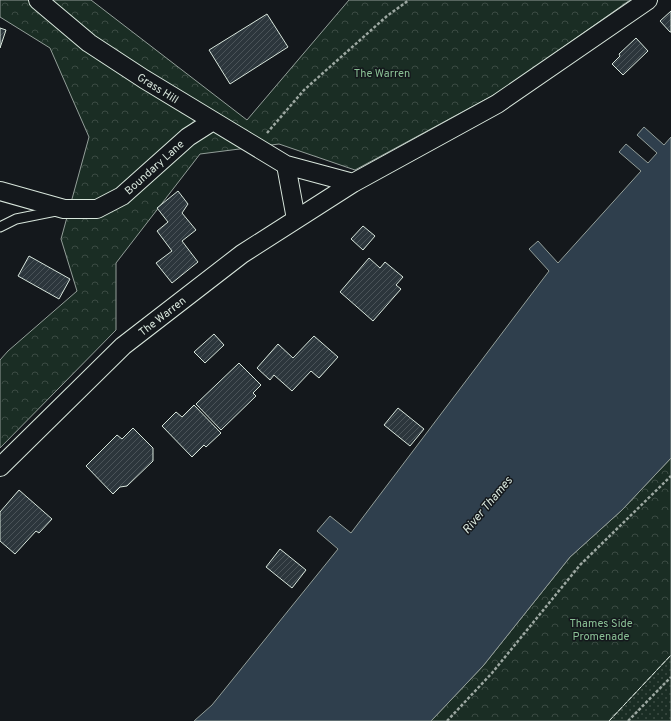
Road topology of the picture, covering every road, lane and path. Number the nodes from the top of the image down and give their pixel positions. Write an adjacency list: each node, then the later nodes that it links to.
1 (38, 0): 4 (street, Grass Hill)
2 (409, 0): 5 (path)
3 (648, 0): 7 (street, The Warren)
4 (213, 121): 5 (street, Grass Hill); 9 (street, Boundary Lane)
5 (255, 147): 6 (street, Grass Hill)
6 (286, 165): 7 (street, Grass Hill); 10 (street)
7 (353, 182): 10 (street, The Warren)
8 (0, 190): 9 (street, Boundary Lane)
9 (64, 209): 11 (lane)
10 (296, 220): 12 (street, The Warren)
11 (0, 227)
12 (0, 467)
13 (671, 476): 15 (path)
14 (671, 677): 16 (path)
15 (447, 721)
16 (628, 721)

